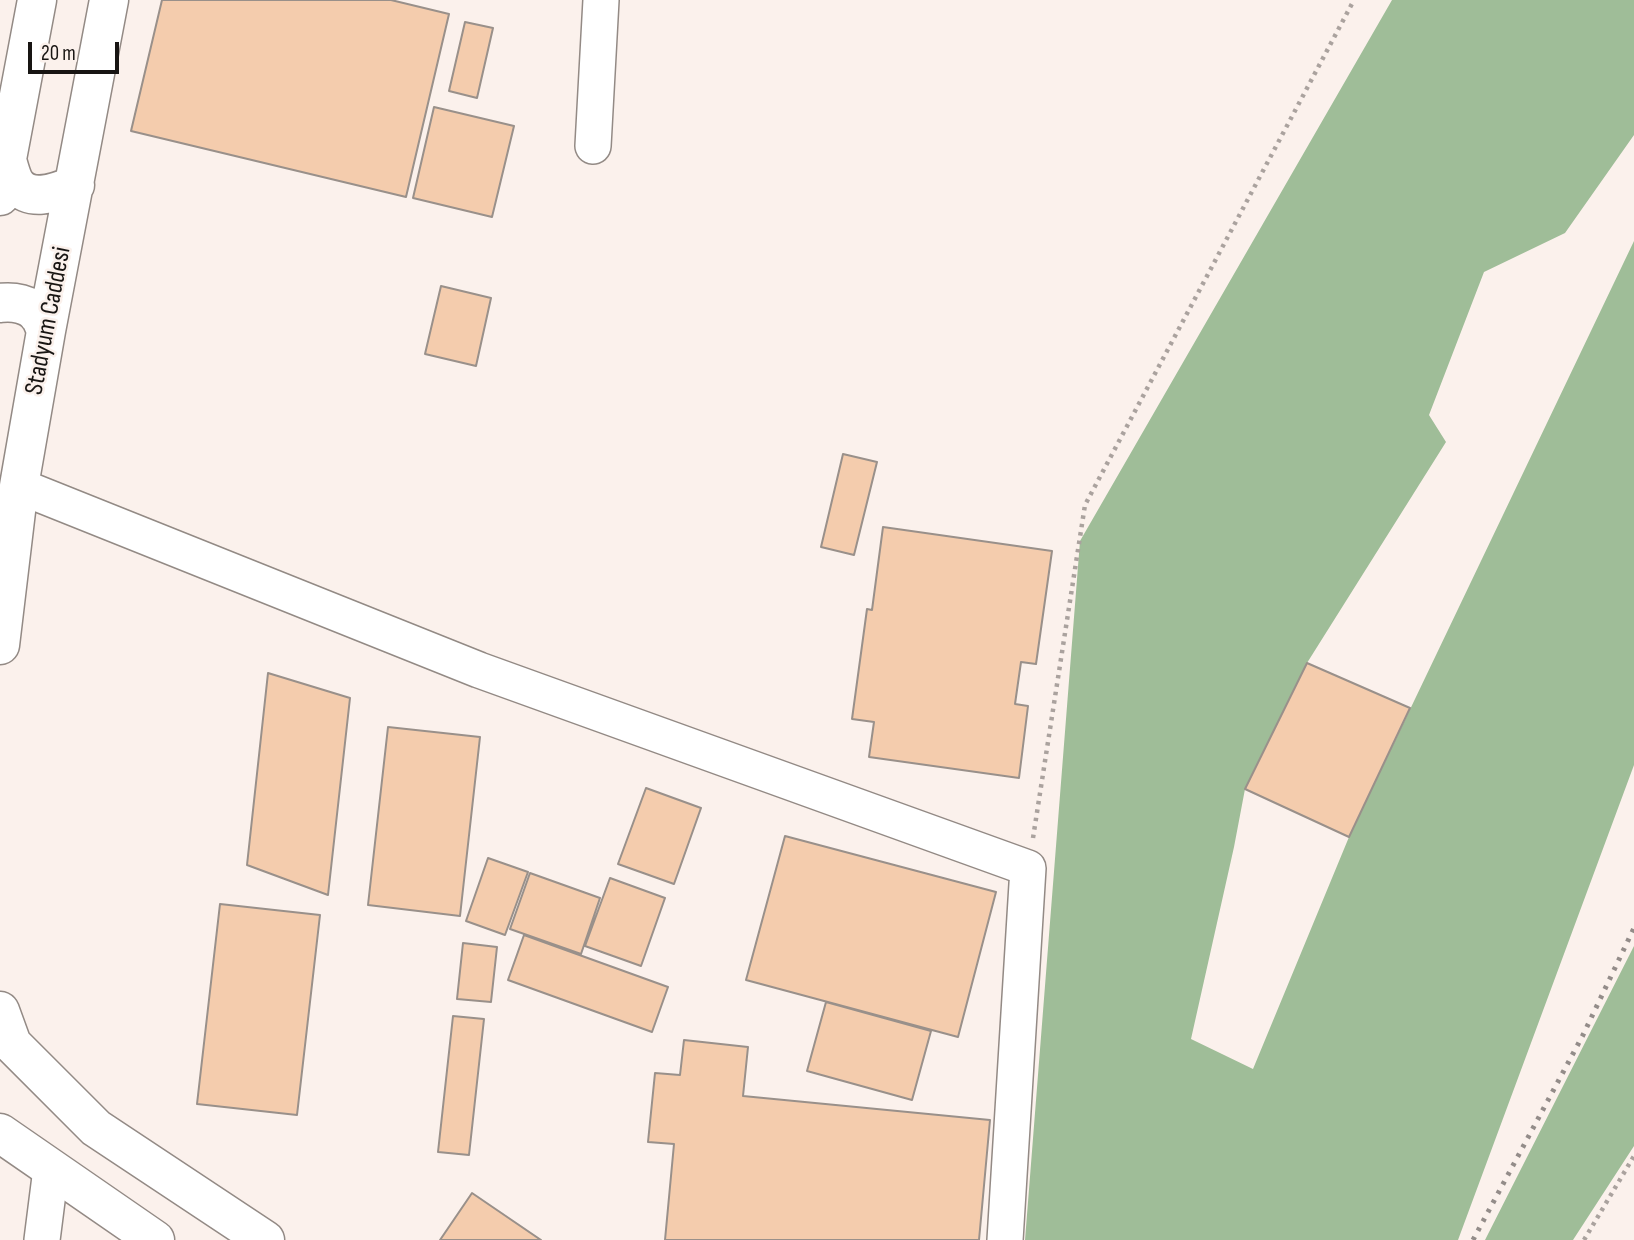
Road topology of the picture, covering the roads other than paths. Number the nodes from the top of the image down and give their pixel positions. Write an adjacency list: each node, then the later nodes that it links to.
1 (37, 0): 5 (main road)
2 (110, 0): 6 (main road, Stadyum Caddesi)
3 (601, 0): 4 (street)
4 (593, 146)
5 (3, 178): 6 (main road)
6 (75, 186): 8 (main road, Stadyum Caddesi)
7 (0, 303): 8 (main road)
8 (46, 331): 9 (main road, Stadyum Caddesi)
9 (19, 486): 10 (main road, Stadyum Caddesi); 17 (street)
10 (0, 645)
11 (0, 1012): 16 (main road)
12 (0, 1133): 13 (main road)
13 (51, 1169): 14 (street); 15 (main road)
14 (42, 1240)
15 (155, 1240)
16 (265, 1240)
17 (1005, 1240)

